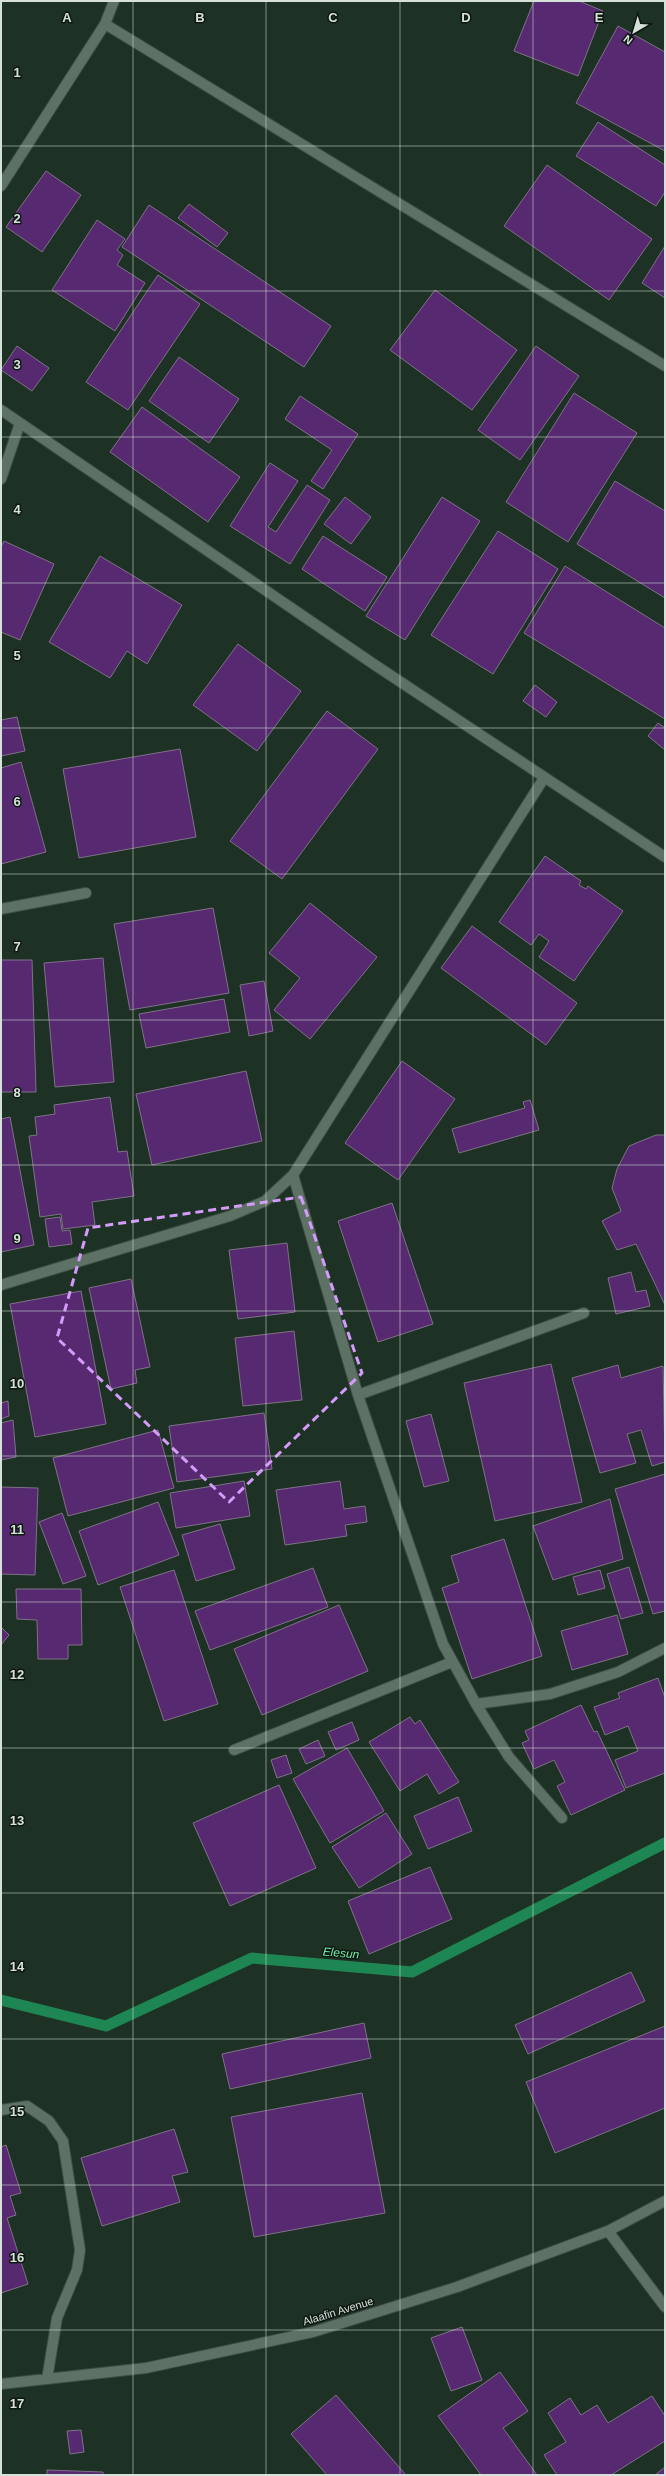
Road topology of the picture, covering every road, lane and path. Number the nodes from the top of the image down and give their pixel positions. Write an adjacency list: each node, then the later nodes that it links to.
1 (114, 1): 2 (street)
2 (105, 24): 3 (street); 4 (street)
3 (1, 186)
4 (665, 366)
5 (1, 410): 6 (street)
6 (20, 423): 7 (street); 8 (street)
7 (1, 479)
8 (544, 778): 9 (street); 12 (street)
9 (665, 857)
10 (86, 893): 11 (street)
11 (1, 909)
12 (293, 1175): 13 (street); 15 (street)
13 (1, 1285)
14 (584, 1313): 15 (street)
15 (358, 1395): 17 (street)
16 (665, 1648): 18 (street)
17 (452, 1662): 18 (street); 19 (street)
18 (476, 1704): 20 (street)
19 (234, 1750)
20 (562, 1818)
21 (1, 2110): 25 (street)
22 (665, 2201): 23 (street, Alaafin Avenue)
23 (608, 2231): 24 (street); 25 (street, Alaafin Avenue)
24 (665, 2307)
25 (47, 2379): 26 (street, Alaafin Avenue)
26 (1, 2384)

